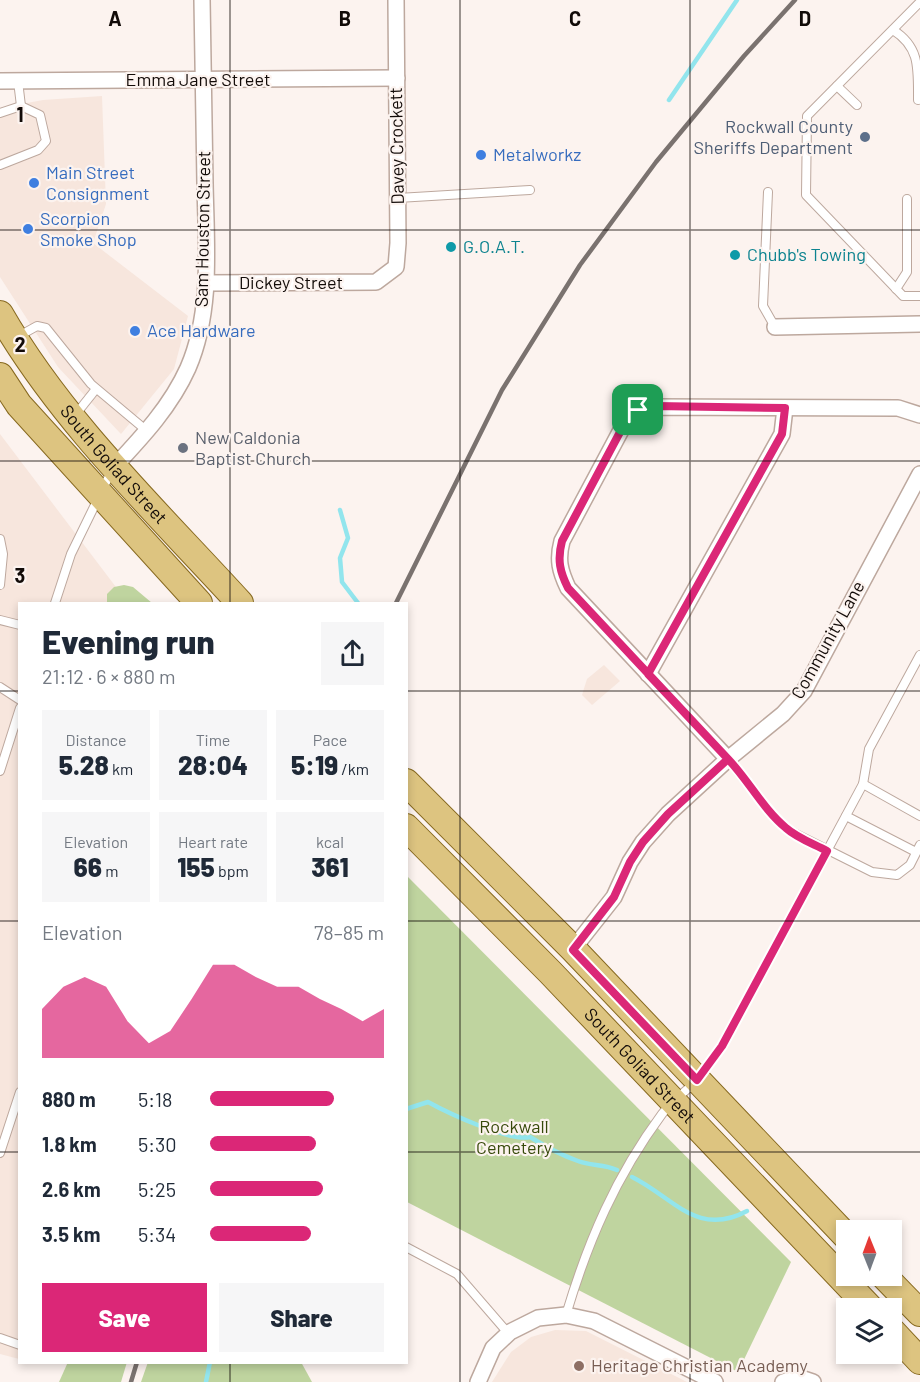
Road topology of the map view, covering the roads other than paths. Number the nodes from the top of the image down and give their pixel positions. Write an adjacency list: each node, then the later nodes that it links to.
1 (202, 0): 6 (street, Sam Houston Street)
2 (396, 0): 5 (street, Davey Crockett)
3 (920, 2): 4 (lane)
4 (893, 30): 9 (lane); 10 (lane)
5 (397, 78): 6 (street, Emma Jane Street); 17 (street, Davey Crockett)
6 (204, 80): 8 (street, Emma Jane Street); 20 (street, Sam Houston Street)
7 (0, 81): 8 (street, Emma Jane Street)
8 (18, 81): 12 (lane)
9 (837, 86): 11 (lane); 21 (lane)
10 (918, 100)
11 (857, 105)
12 (21, 106): 13 (lane); 14 (lane)
13 (0, 113)
14 (0, 165)
15 (530, 190): 17 (lane)
16 (768, 192): 25 (lane)
17 (398, 198): 19 (street, Davey Crockett)
18 (907, 198): 21 (lane)
19 (376, 282): 20 (street, Dickey Street)
20 (206, 283): 32 (street, Sam Houston Street)
21 (896, 289): 22 (lane)
22 (920, 296)
23 (0, 314): 26 (main road, South Goliad Street)
24 (920, 324): 25 (street)
25 (775, 327)
26 (14, 338): 28 (lane); 31 (main road, South Goliad Street)
27 (0, 376): 35 (main road, South Goliad Street)
28 (96, 388): 31 (lane); 32 (lane)
29 (785, 408): 30 (street); 44 (street); 44 (street)
30 (920, 415)
31 (74, 418): 33 (main road, South Goliad Street)
32 (147, 431): 33 (street, Sam Houston Street)
33 (115, 466): 35 (lane); 40 (main road, South Goliad Street)
34 (920, 474): 48 (street, Community Lane)
35 (99, 494): 38 (lane); 39 (main road, South Goliad Street)
36 (0, 538): 37 (lane)
37 (0, 585)
38 (55, 602)
39 (198, 602)
40 (239, 602)
41 (0, 620): 42 (lane)
42 (18, 624)
43 (920, 655): 51 (lane)
44 (648, 674): 48 (street)
45 (0, 687): 46 (lane)
46 (18, 699)
47 (18, 714): 49 (lane)
48 (728, 759): 56 (lane); 57 (street, Community Lane)
49 (0, 771)
50 (408, 783): 57 (main road, South Goliad Street)
51 (863, 784): 52 (lane); 53 (lane)
52 (846, 816): 55 (lane); 56 (lane)
53 (920, 816)
54 (408, 829): 60 (main road, South Goliad Street)
55 (918, 849): 56 (lane)
56 (827, 851): 58 (lane)
57 (573, 950): 58 (main road, South Goliad Street)
58 (697, 1080): 60 (lane); 62 (main road, South Goliad Street)
59 (18, 1098): 61 (lane)
60 (673, 1102): 65 (main road, South Goliad Street); 67 (lane)
61 (0, 1153)
62 (836, 1226)
63 (408, 1248): 68 (lane)
64 (894, 1286): 66 (main road)
65 (860, 1298)
66 (920, 1313)
67 (566, 1315): 68 (street); 74 (street)
68 (508, 1333): 73 (street)
69 (0, 1338): 71 (lane)
70 (902, 1342): 72 (main road)
71 (18, 1344)
72 (920, 1361)
73 (478, 1382)
74 (715, 1382)
75 (783, 1382): 76 (street)
76 (813, 1382)

